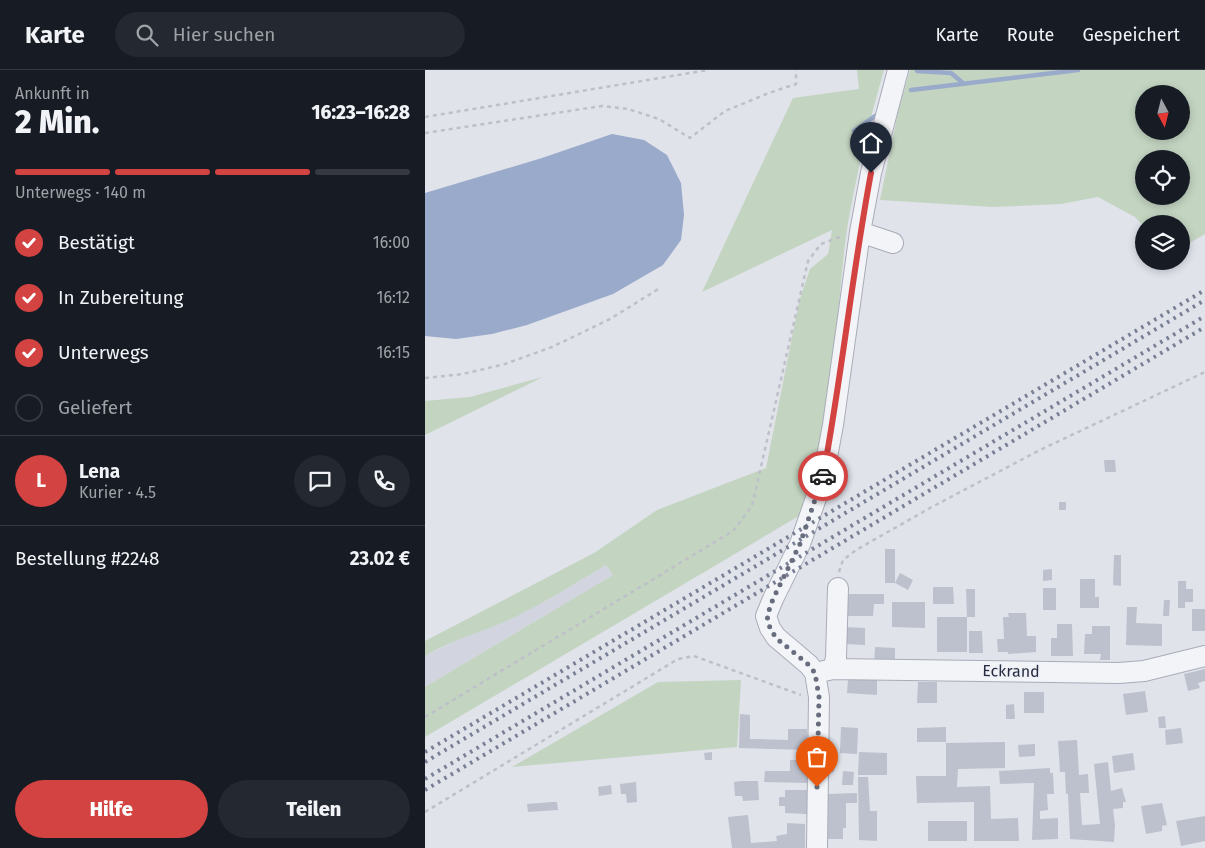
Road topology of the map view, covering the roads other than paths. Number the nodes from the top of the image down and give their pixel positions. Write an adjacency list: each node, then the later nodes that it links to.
1 (898, 70): 2 (street)
2 (860, 232): 3 (street); 6 (street)
3 (893, 242)
4 (838, 588): 6 (street)
5 (1205, 656): 6 (street, Eckrand)
6 (824, 671): 7 (street)
7 (817, 848)

